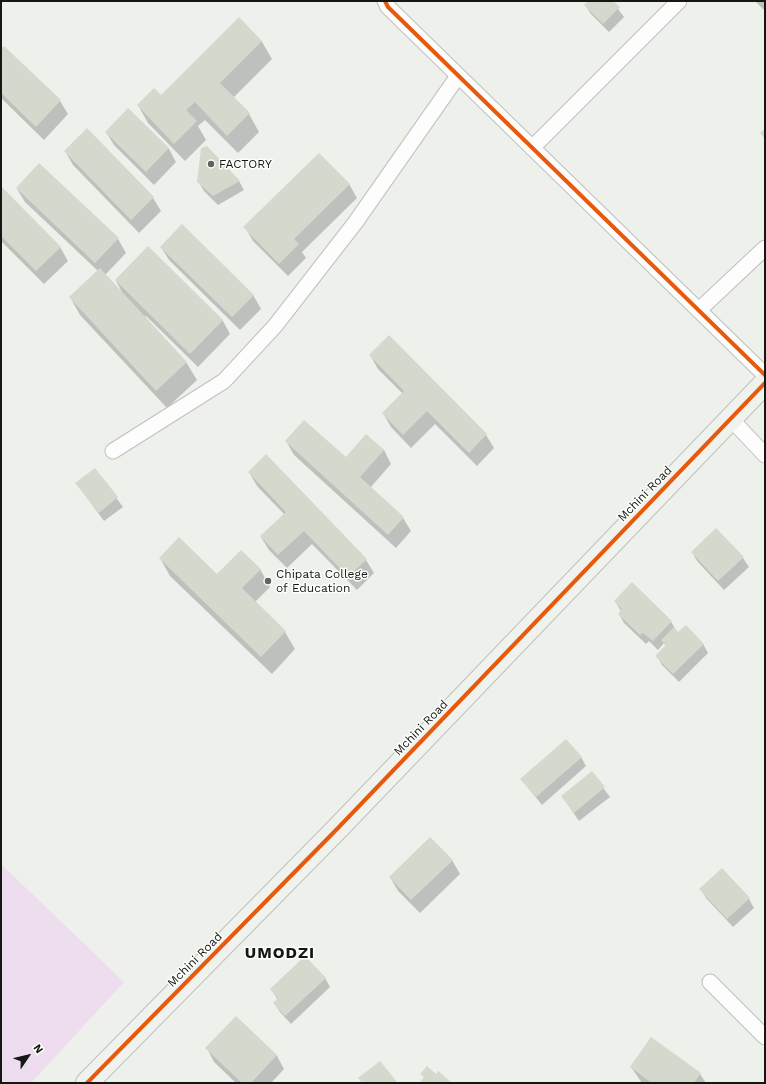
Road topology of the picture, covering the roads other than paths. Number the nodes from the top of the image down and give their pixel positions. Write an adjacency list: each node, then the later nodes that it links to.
1 (386, 1): 3 (street)
2 (679, 1): 4 (street)
3 (458, 76): 4 (street); 10 (street)
4 (532, 148): 6 (street)
5 (765, 248): 6 (street)
6 (698, 310): 7 (street)
7 (765, 375)
8 (765, 383): 9 (street, Mchini Road)
9 (731, 419): 11 (street); 14 (street, Mchini Road)
10 (113, 451)
11 (765, 455)
12 (710, 982): 13 (street)
13 (765, 1037)
14 (87, 1083)

